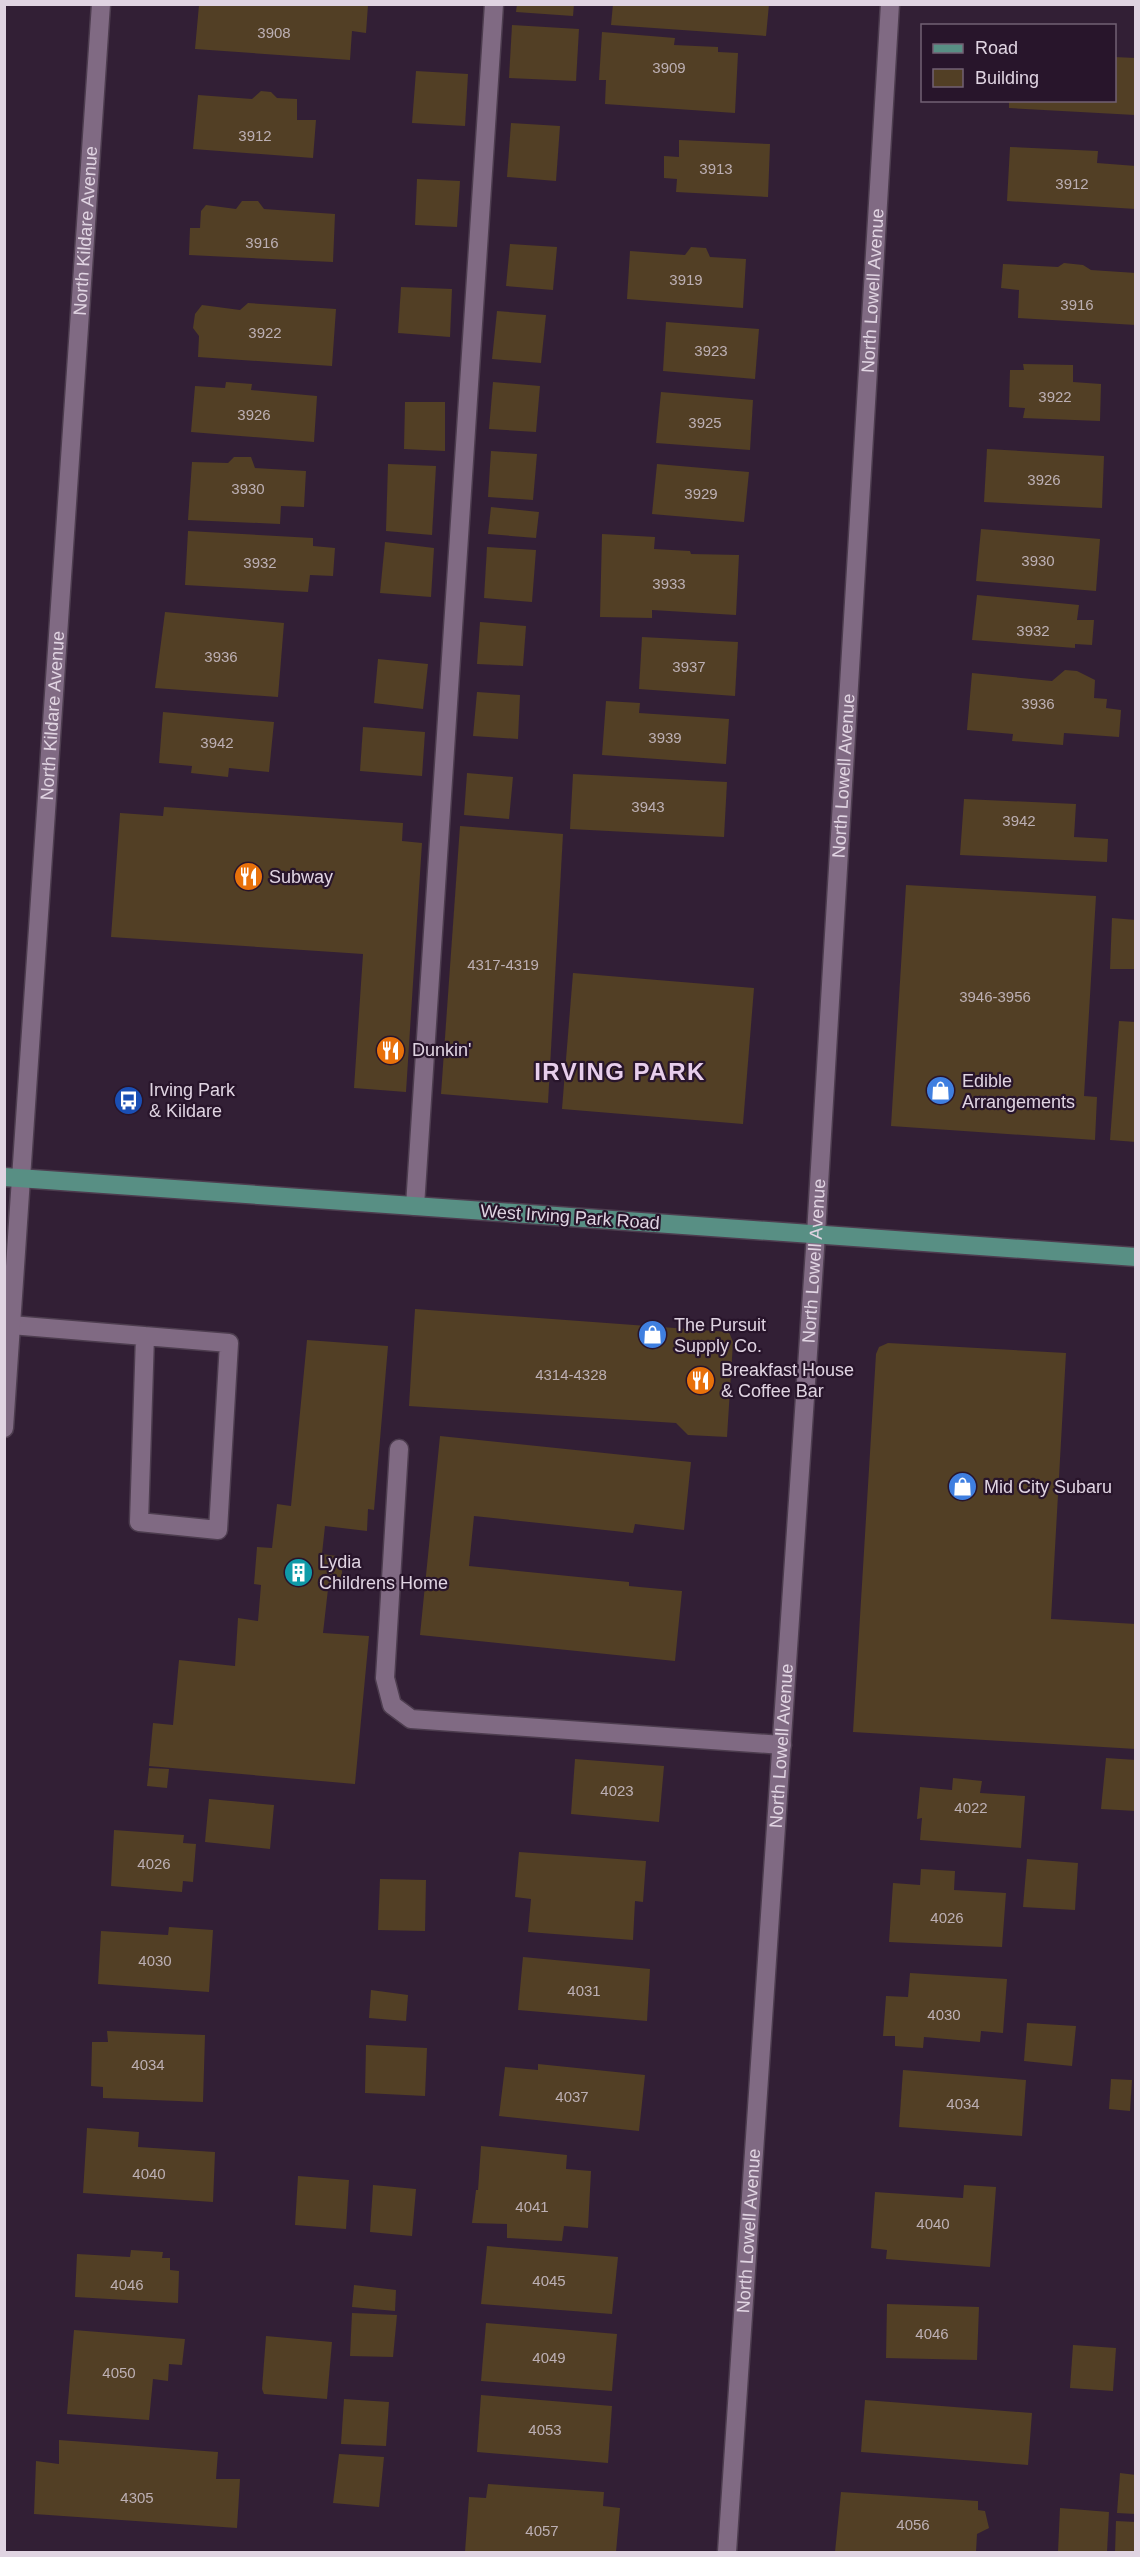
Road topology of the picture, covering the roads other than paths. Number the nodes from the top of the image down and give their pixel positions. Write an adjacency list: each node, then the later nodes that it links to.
1 (101, 4): 4 (street, North Kildare Avenue)
2 (494, 4): 5 (street)
3 (890, 4): 6 (street, North Lowell Avenue)
4 (12, 1177): 5 (main road, West Irving Park Road); 8 (street, North Kildare Avenue)
5 (415, 1206): 6 (main road, West Irving Park Road)
6 (816, 1234): 7 (main road, West Irving Park Road); 12 (street, North Lowell Avenue)
7 (1136, 1257)
8 (11, 1325): 9 (street); 10 (street, North Kildare Avenue)
9 (145, 1336): 9 (street)
10 (4, 1428)
11 (399, 1449): 12 (street)
12 (782, 1745): 13 (street, North Lowell Avenue)
13 (727, 2553)

